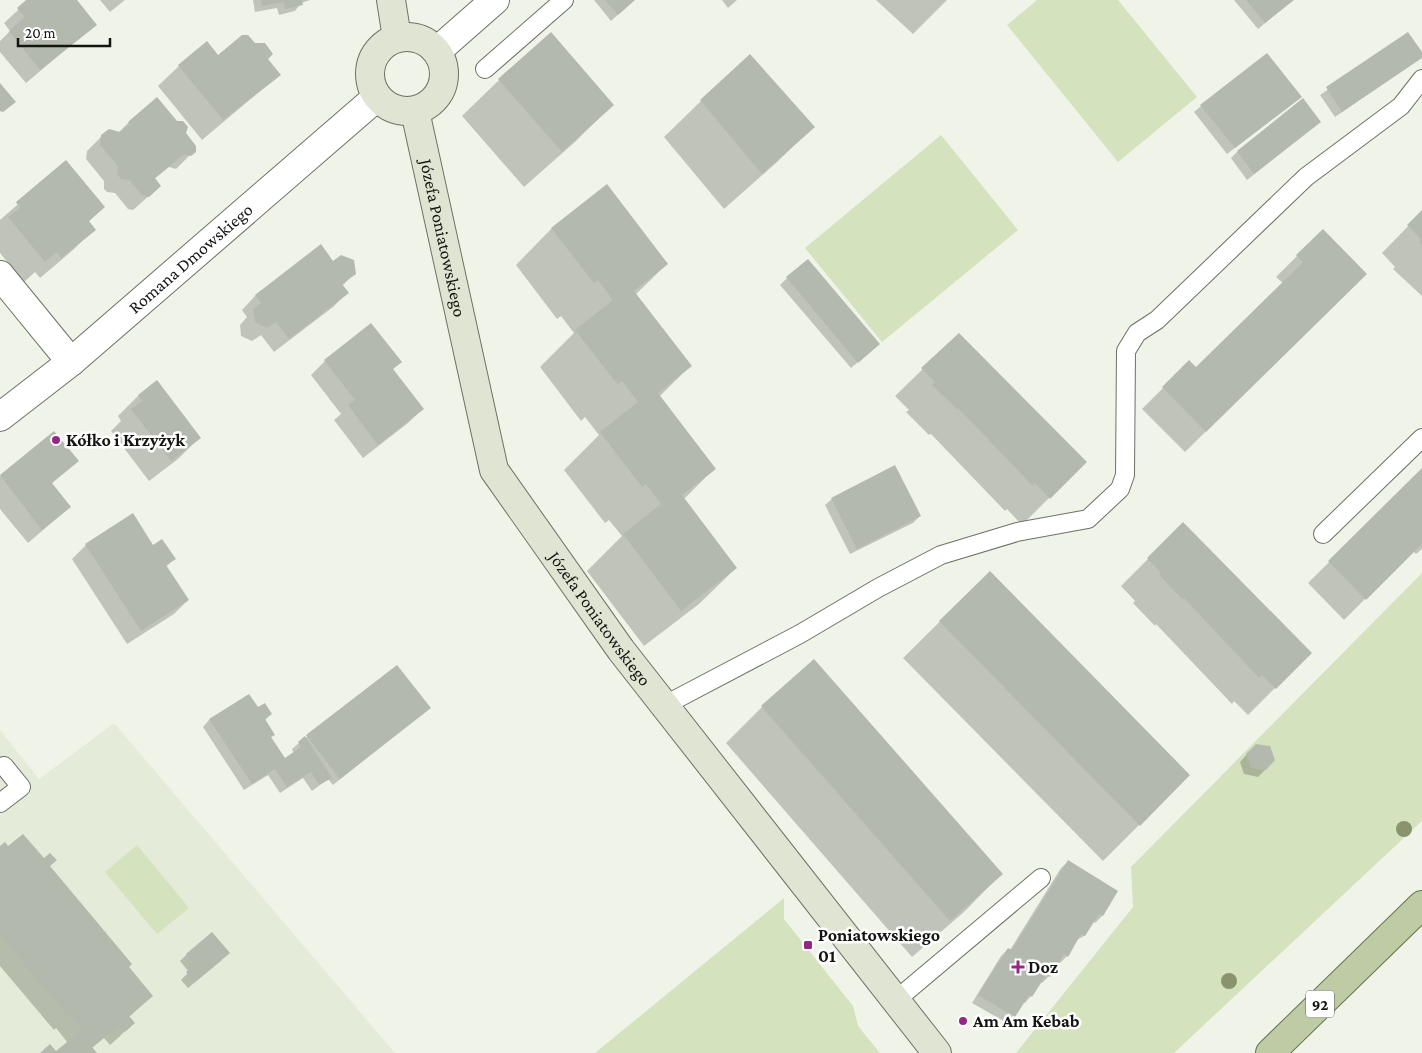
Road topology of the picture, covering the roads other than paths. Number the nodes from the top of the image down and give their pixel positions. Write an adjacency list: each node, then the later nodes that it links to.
1 (391, 0): 4 (street)
2 (496, 0): 5 (street)
3 (564, 0): 6 (lane)
4 (397, 38): 5 (street); 8 (street)
5 (437, 51): 9 (street)
6 (485, 69)
7 (1422, 79): 15 (lane)
8 (377, 97): 9 (street); 11 (street, Romana Dmowskiego)
9 (414, 111): 15 (street, Józefa Poniatowskiego)
10 (0, 275): 11 (street)
11 (71, 362): 12 (street, Romana Dmowskiego)
12 (0, 417)
13 (1422, 438): 14 (lane)
14 (1323, 534)
15 (664, 705): 20 (street, Józefa Poniatowskiego)
16 (4, 766): 17 (lane)
17 (0, 803)
18 (1041, 878): 20 (lane)
19 (1422, 905): 21 (main road, 92)
20 (896, 1000): 22 (street, Józefa Poniatowskiego)
21 (1272, 1052)
22 (937, 1053)

